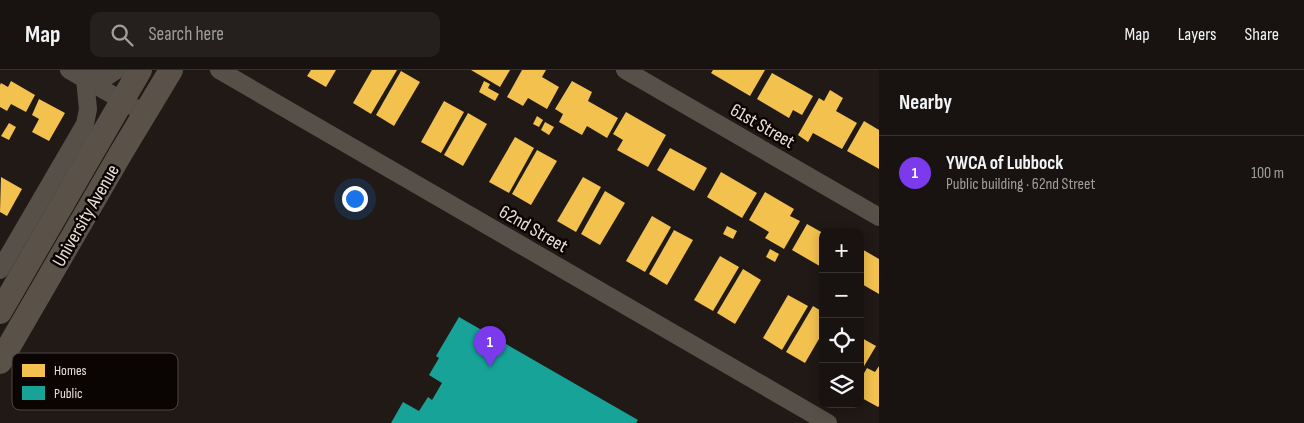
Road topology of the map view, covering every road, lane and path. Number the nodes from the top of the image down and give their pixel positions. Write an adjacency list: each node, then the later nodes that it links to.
1 (69, 70): 7 (street)
2 (117, 70): 7 (street)
3 (140, 70): 8 (main road, University Avenue)
4 (171, 70): 9 (main road, University Avenue)
5 (219, 70): 14 (street, 62nd Street)
6 (625, 70): 10 (street, 61st Street)
7 (85, 79): 8 (street); 11 (street)
8 (122, 101): 9 (street); 12 (main road, University Avenue)
9 (144, 114): 13 (main road, University Avenue)
10 (879, 217)
11 (1, 264)
12 (0, 312)
13 (0, 362)
14 (828, 423)

